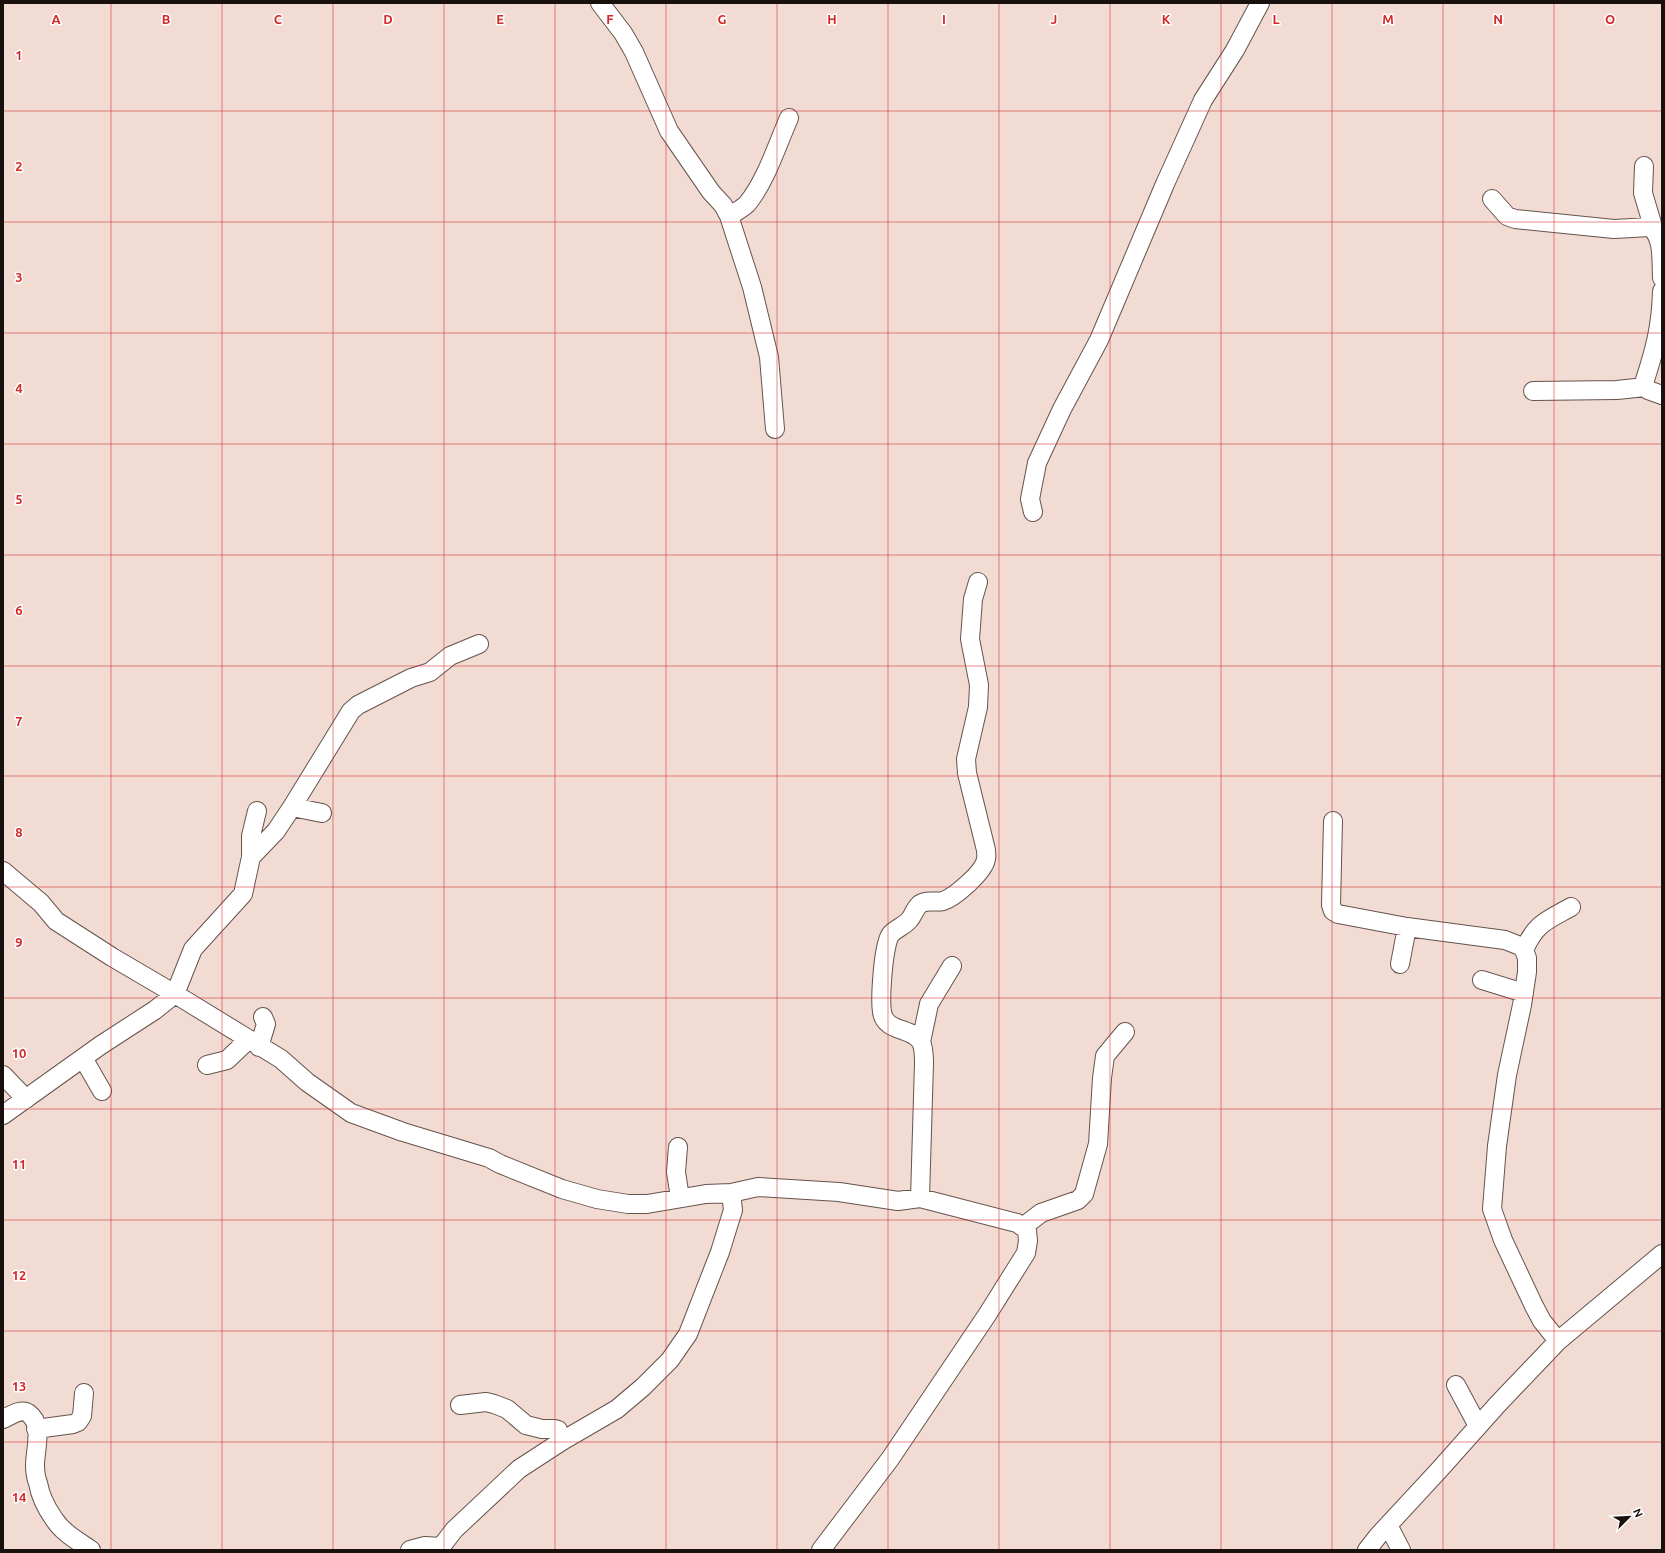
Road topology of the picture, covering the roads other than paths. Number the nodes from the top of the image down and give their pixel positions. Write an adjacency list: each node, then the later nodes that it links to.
1 (600, 3): 6 (street)
2 (1260, 3): 14 (street)
3 (789, 118): 6 (street)
4 (1644, 166): 7 (street)
5 (1492, 199): 7 (street)
6 (729, 216): 13 (street)
7 (1654, 230): 8 (street)
8 (1662, 278)
9 (1662, 291): 10 (street)
10 (1645, 387): 11 (street); 12 (street)
11 (1533, 392)
12 (1662, 395)
13 (775, 429)
14 (1032, 512)
15 (978, 582): 33 (street)
16 (479, 644): 17 (street)
17 (292, 807): 19 (street); 21 (street)
18 (257, 811): 21 (street)
19 (322, 813)
20 (1333, 821): 24 (street)
21 (251, 857): 30 (street)
22 (3, 871): 30 (street)
23 (1571, 907): 25 (street)
24 (1407, 927): 25 (street); 26 (street)
25 (1524, 950): 29 (street)
26 (1400, 964)
27 (952, 966): 33 (street)
28 (1482, 980): 29 (street)
29 (1524, 993): 47 (street)
30 (175, 994): 34 (street); 35 (street)
31 (263, 1017): 34 (street)
32 (1125, 1032): 45 (street)
33 (921, 1042): 44 (street)
34 (253, 1044): 36 (street); 43 (street)
35 (83, 1058): 38 (street); 39 (street)
36 (207, 1065)
37 (3, 1075): 39 (street)
38 (102, 1091)
39 (26, 1099): 40 (street)
40 (3, 1115)
41 (678, 1147): 43 (street)
42 (731, 1193): 43 (street); 44 (street); 54 (street)
43 (680, 1198)
44 (920, 1198): 45 (street)
45 (1024, 1226): 58 (street)
46 (1662, 1254): 47 (street)
47 (1558, 1341): 52 (street)
48 (1456, 1385): 52 (street)
49 (84, 1393): 53 (street)
50 (460, 1405): 54 (street)
51 (3, 1419): 53 (street)
52 (1478, 1426): 55 (street)
53 (36, 1429): 56 (street)
54 (562, 1441): 57 (street)
55 (1388, 1525): 60 (street); 61 (street)
56 (78, 1547)
57 (441, 1548): 59 (street)
58 (826, 1548)
59 (410, 1550)
60 (1366, 1550)
61 (1401, 1550)

